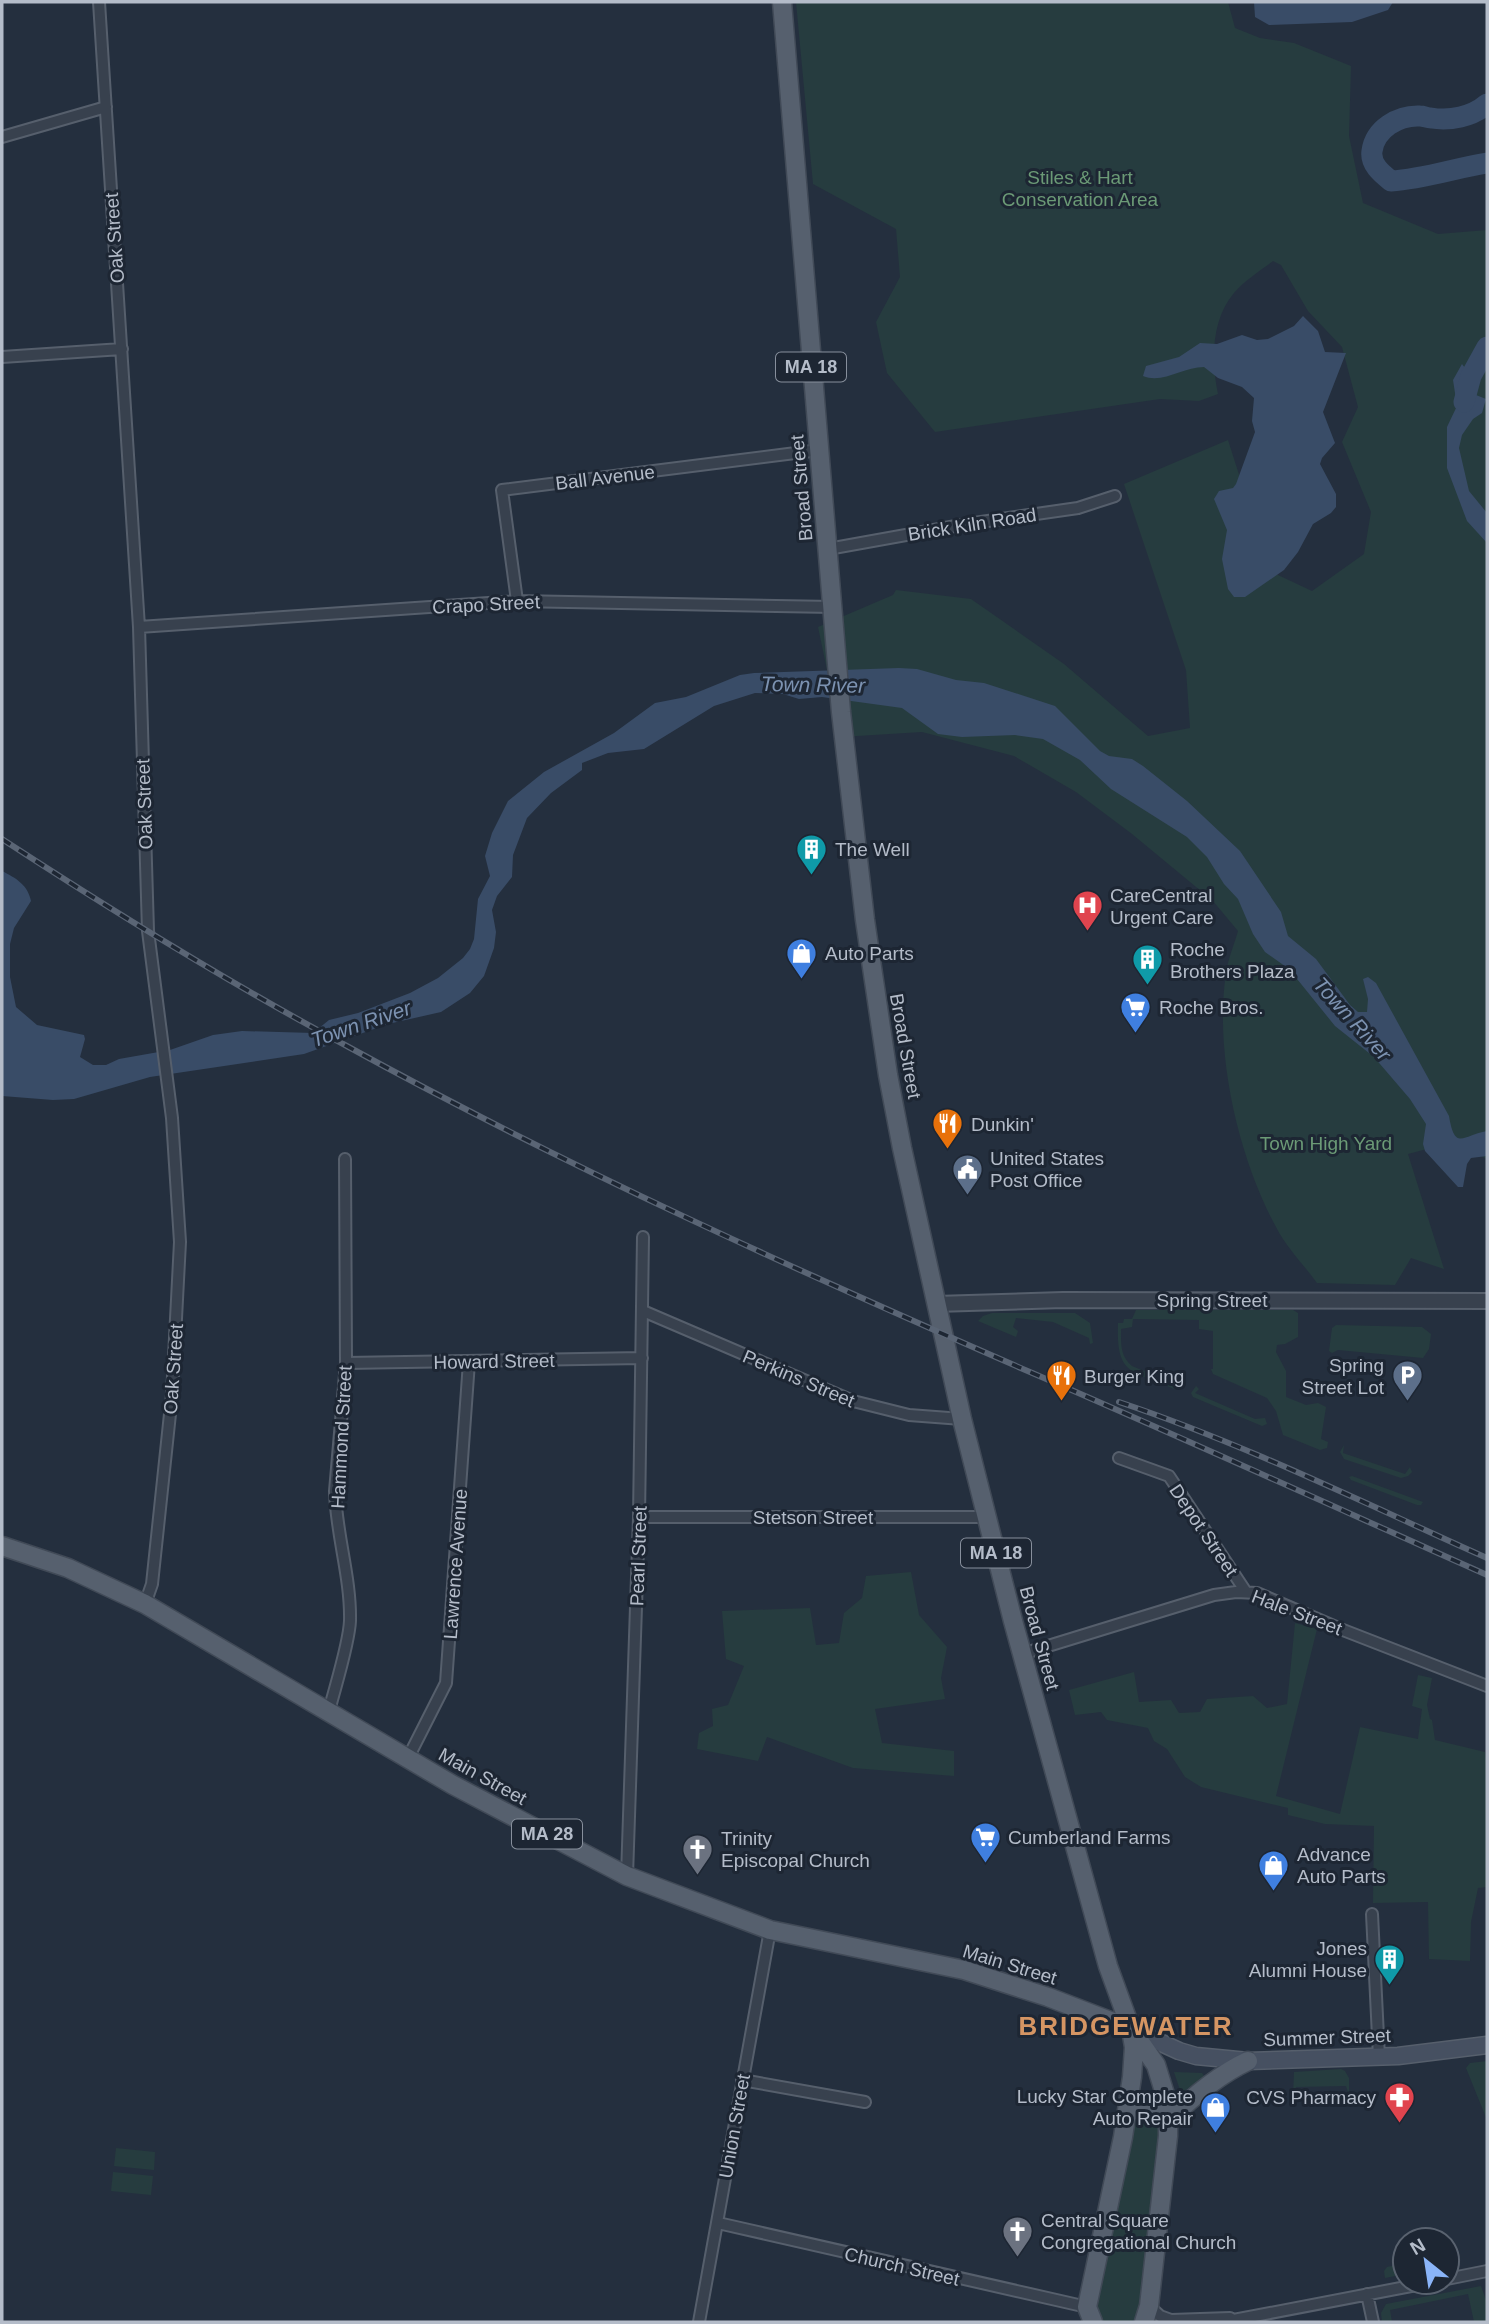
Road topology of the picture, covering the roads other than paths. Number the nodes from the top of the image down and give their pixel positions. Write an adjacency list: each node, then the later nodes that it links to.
1 (99, 2): 3 (street, Oak Street)
2 (782, 2): 7 (main road, Broad Street / MA 18)
3 (106, 107): 4 (street); 5 (street, Oak Street)
4 (2, 137)
5 (122, 349): 6 (street); 12 (street, Oak Street)
6 (2, 357)
7 (818, 450): 9 (main road, Broad Street / MA 18); 10 (street, Ball Avenue)
8 (1115, 496): 9 (street, Brick Kiln Road)
9 (828, 548): 11 (main road, Broad Street / MA 18)
10 (517, 601): 11 (street, Crapo Street); 12 (street, Crapo Street)
11 (833, 607): 16 (main road, Broad Street / MA 18)
12 (139, 627): 27 (street, Oak Street)
13 (345, 1159): 20 (street, Hammond Street)
14 (643, 1237): 17 (street, Pearl Street)
15 (1487, 1301): 16 (street, Spring Street)
16 (936, 1304): 21 (main road, Broad Street / MA 18)
17 (643, 1311): 18 (street, Pearl Street); 21 (street, Perkins Street)
18 (642, 1358): 19 (street, Howard Street); 23 (street, Pearl Street)
19 (469, 1362): 20 (street, Howard Street); 31 (street, Lawrence Avenue)
20 (346, 1363): 30 (street, Hammond Street)
21 (962, 1419): 24 (main road, Broad Street / MA 18)
22 (1119, 1458): 26 (street, Depot Street)
23 (639, 1517): 24 (street, Stetson Street); 32 (street, Pearl Street)
24 (986, 1517): 28 (main road, Broad Street / MA 18)
25 (2, 1546): 27 (main road, Main Street / MA 28)
26 (1246, 1592): 28 (street, Hale Street); 29 (street, Hale Street)
27 (145, 1604): 30 (main road, Main Street / MA 28)
28 (1022, 1654): 35 (main road, Broad Street / MA 18)
29 (1487, 1686)
30 (329, 1711): 31 (main road, Main Street / MA 28)
31 (408, 1758): 32 (main road, Main Street / MA 28)
32 (627, 1876): 34 (main road, Main Street / MA 28)
33 (1371, 1914): 37 (street)
34 (770, 1930): 35 (main road, Main Street / MA 28); 39 (street, Union Street)
35 (1131, 2029): 38 (main road, Summer Street); 41 (main road, MA 18); 42 (main road, MA 18)
36 (1487, 2045): 37 (main road, Summer Street)
37 (1379, 2057): 38 (main road, Summer Street)
38 (1248, 2061): 42 (main road)
39 (742, 2080): 40 (street); 43 (street, Union Street)
40 (864, 2102)
41 (1126, 2117): 42 (main road); 48 (main road, MA 18)
42 (1168, 2120): 49 (main road, MA 18)
43 (718, 2223): 48 (street, Church Street); 51 (street, Union Street)
44 (1487, 2271): 45 (street)
45 (1461, 2276)
46 (1391, 2290): 47 (street)
47 (1367, 2294): 50 (street); 53 (street)
48 (1087, 2317)
49 (1148, 2317): 50 (street)
50 (1243, 2317): 52 (street)
51 (699, 2322)
52 (1223, 2322)
53 (1373, 2322)

